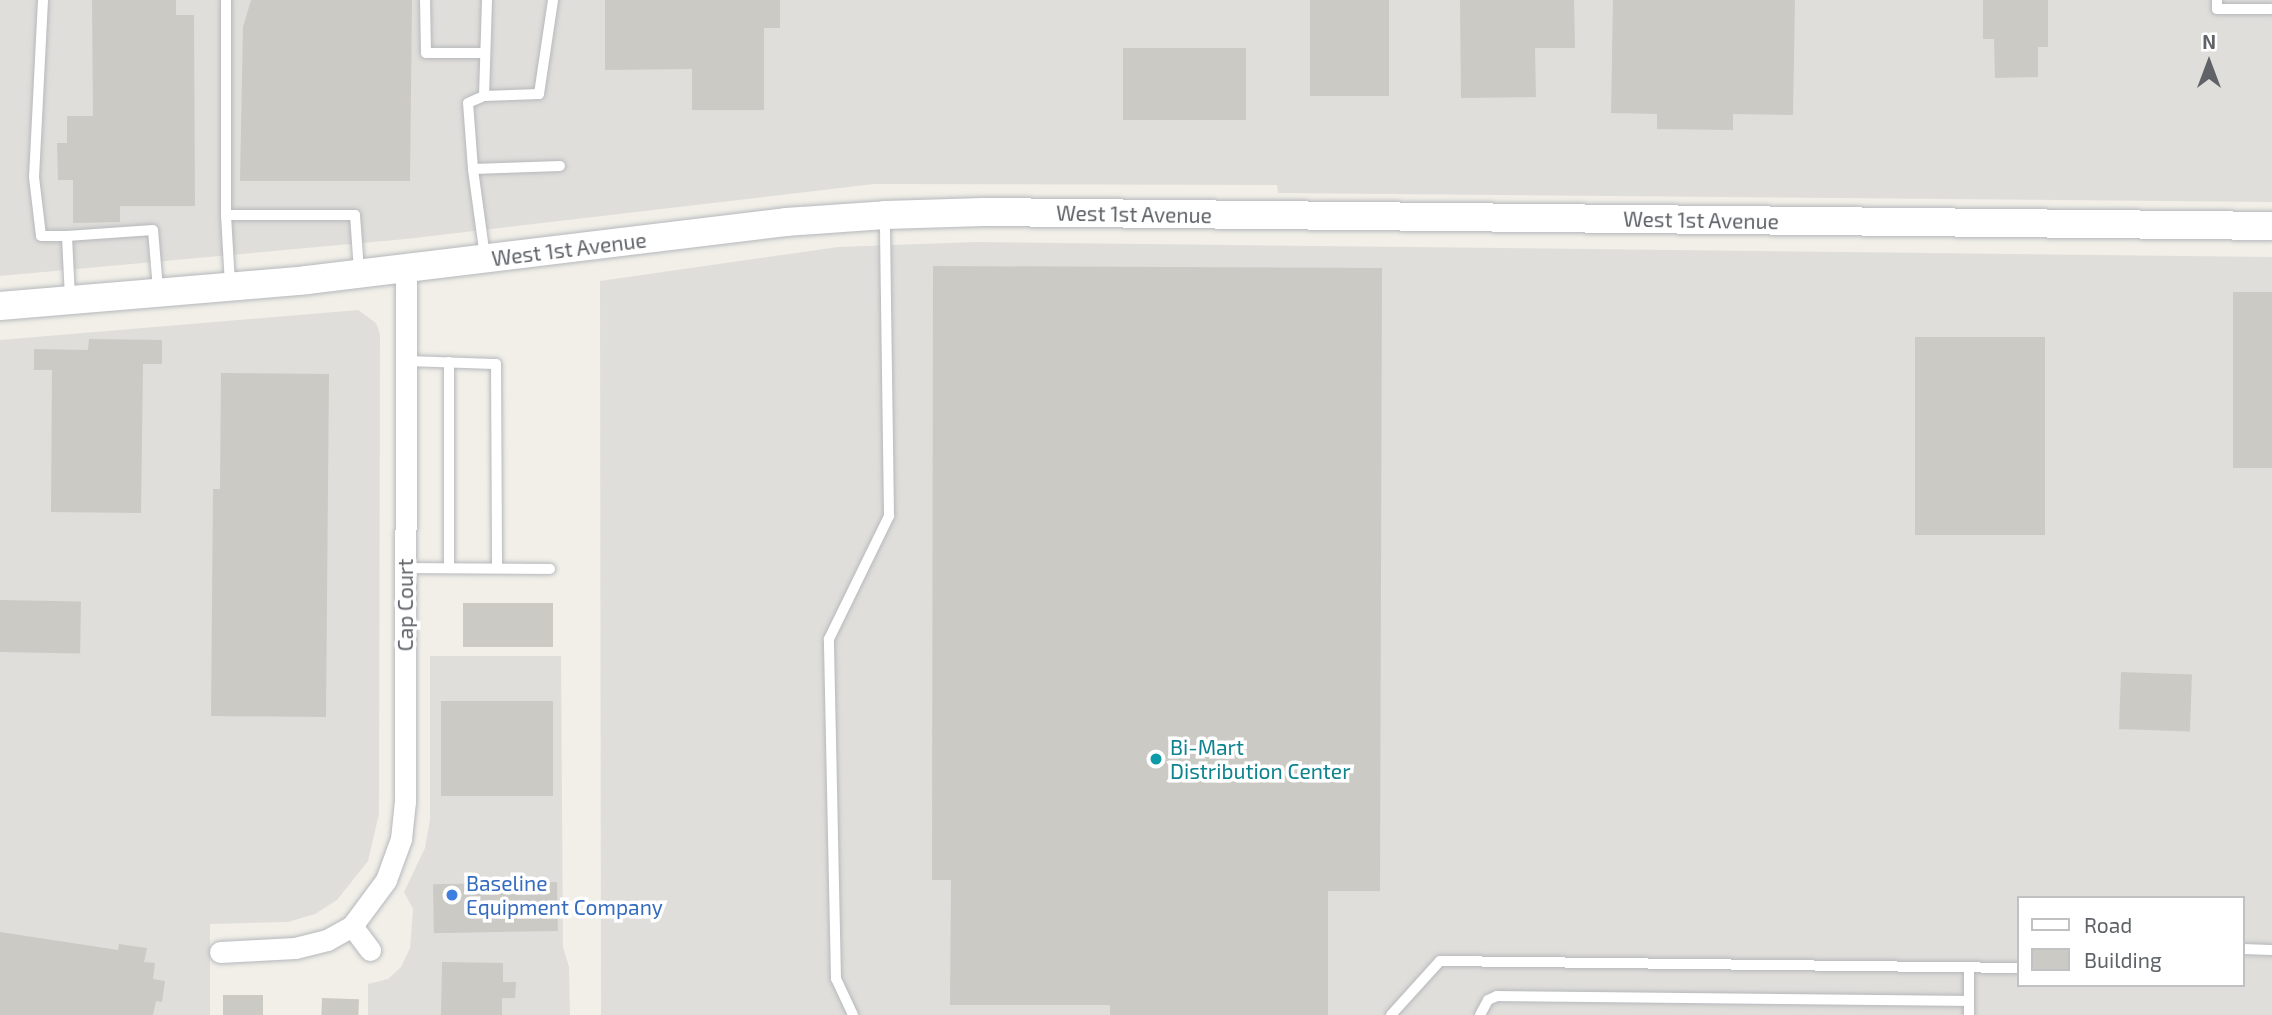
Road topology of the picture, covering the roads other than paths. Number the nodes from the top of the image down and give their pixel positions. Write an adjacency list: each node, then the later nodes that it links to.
1 (43, 0): 15 (lane)
2 (226, 0): 12 (lane)
3 (425, 0): 8 (lane)
4 (487, 0): 8 (lane)
5 (553, 0): 9 (lane)
6 (2217, 0): 7 (lane)
7 (2272, 9)
8 (485, 53): 9 (lane)
9 (484, 96): 11 (lane)
10 (560, 166): 11 (lane)
11 (473, 169): 16 (lane)
12 (226, 215): 18 (lane); 19 (lane)
13 (885, 215): 14 (street, West 1st Avenue); 16 (street, West 1st Avenue); 37 (lane)
14 (2272, 226)
15 (67, 236): 20 (lane); 21 (lane)
16 (486, 260): 17 (street, West 1st Avenue)
17 (406, 270): 18 (street, West 1st Avenue); 23 (street, Cap Court)
18 (359, 275): 19 (street, West 1st Avenue)
19 (230, 287): 20 (street, West 1st Avenue)
20 (158, 293): 21 (street, West 1st Avenue)
21 (70, 300): 22 (street, West 1st Avenue)
22 (0, 306)
23 (405, 361): 24 (lane); 25 (street, Cap Court)
24 (449, 362): 26 (lane); 27 (lane)
25 (405, 568): 26 (lane); 29 (street, Cap Court)
26 (449, 568): 27 (lane)
27 (497, 568): 28 (lane)
28 (550, 569)
29 (352, 926): 31 (street); 33 (street, Cap Court)
30 (2244, 949): 32 (lane)
31 (370, 950)
32 (2272, 950)
33 (220, 951)
34 (1969, 967): 35 (lane); 36 (lane); 38 (lane)
35 (2016, 968)
36 (1969, 1001): 39 (lane); 40 (lane)
37 (853, 1015)
38 (1391, 1015)
39 (1480, 1015)
40 (1969, 1015)

